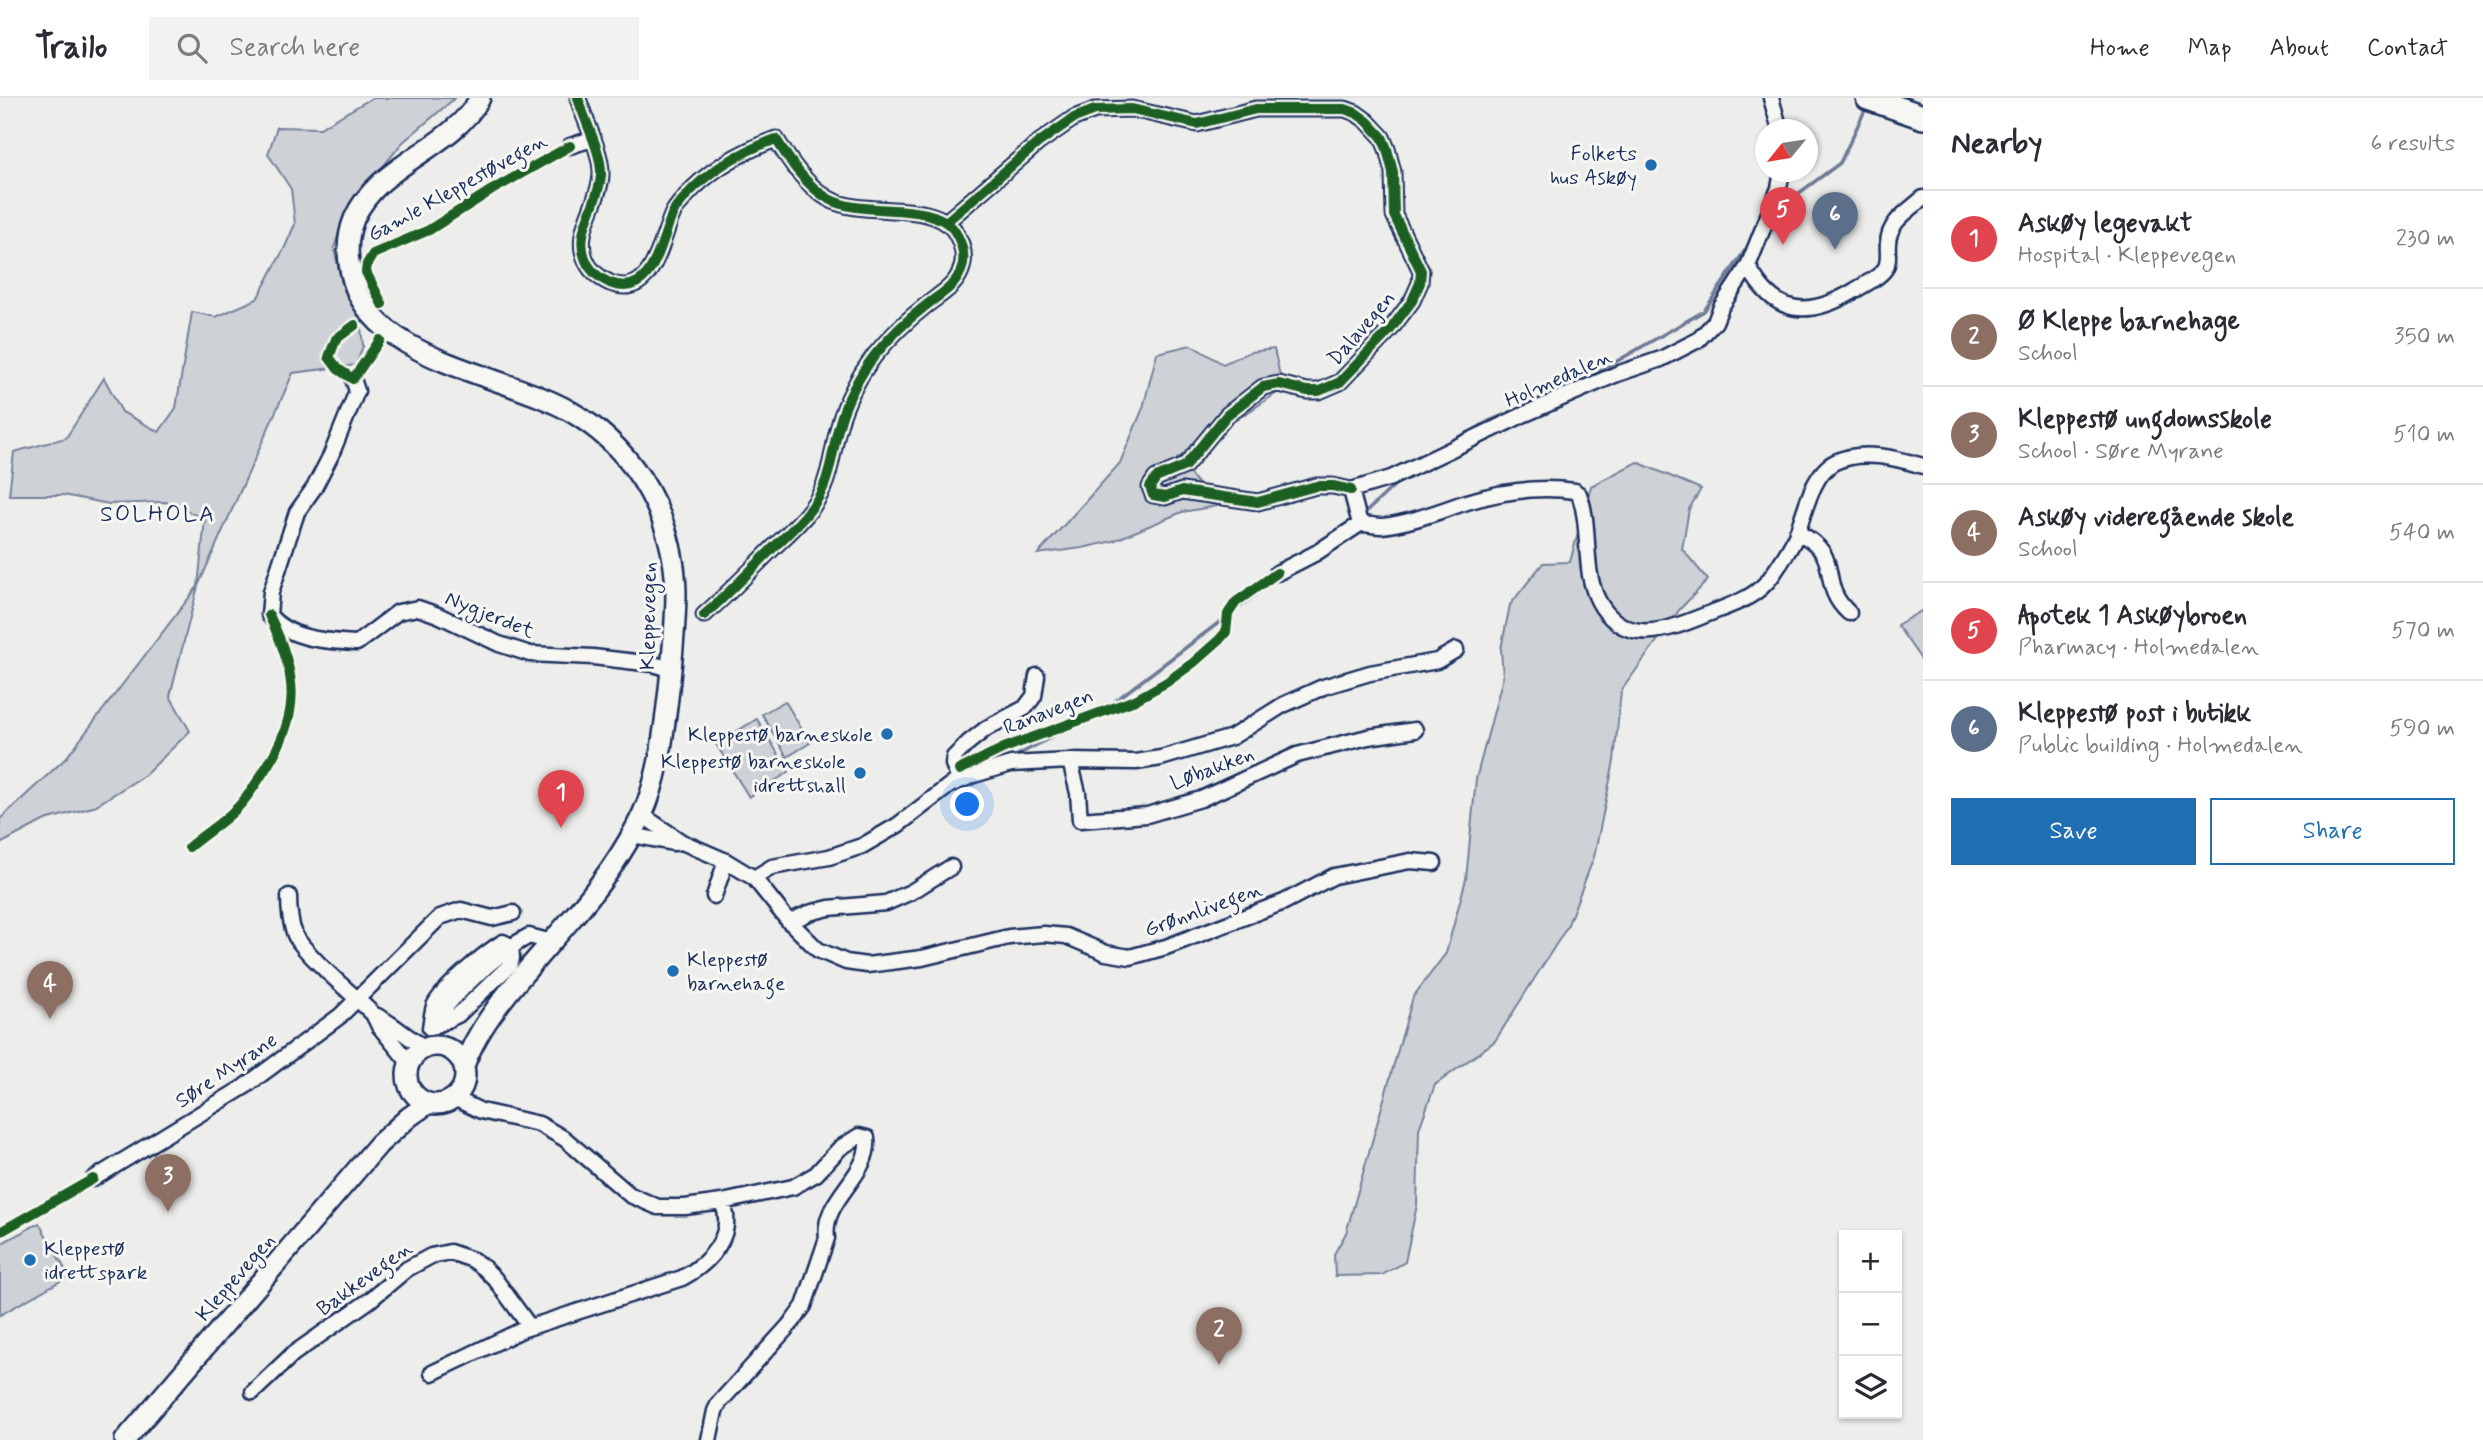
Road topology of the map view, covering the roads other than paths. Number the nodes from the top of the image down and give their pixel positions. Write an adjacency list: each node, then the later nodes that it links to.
1 (578, 98): 11 (street)
2 (1771, 98): 9 (street)
3 (1783, 98): 10 (street)
4 (1868, 98): 8 (main road)
5 (1915, 98): 7 (main road)
6 (482, 102): 27 (main road, Kleppevegen)
7 (1923, 102)
8 (1923, 117)
9 (1777, 119)
10 (1779, 119)
11 (592, 139): 12 (street, Gamle Kleppestøvegen); 15 (street)
12 (570, 146)
13 (1780, 182): 16 (street, Holmedalen)
14 (1923, 198): 16 (street)
15 (946, 222): 18 (street, Dalavegen); 25 (street)
16 (1748, 266): 20 (street, Holmedalen)
17 (353, 379): 27 (street, Nygjerdet)
18 (1234, 408): 20 (street, Holmedalen)
19 (1923, 466): 22 (street)
20 (1351, 491): 21 (street)
21 (1360, 524): 22 (street); 23 (street)
22 (1797, 532): 24 (street)
23 (1278, 573)
24 (1849, 613)
25 (704, 615)
26 (1456, 650): 30 (street, Ranavegen)
27 (671, 669): 32 (main road, Kleppevegen)
28 (1038, 676): 31 (street, Ranavegen)
29 (1415, 730): 30 (street, Løbakken)
30 (1070, 761): 31 (street, Ranavegen)
31 (959, 780): 38 (street, Ranavegen)
32 (642, 815): 33 (main road, Kleppevegen); 34 (street, Grønnlivegen)
33 (632, 835): 34 (street, Grønnlivegen); 43 (main road, Kleppevegen)
34 (682, 842): 35 (street, Grønnlivegen)
35 (726, 861): 38 (street, Grønnlivegen); 39 (street)
36 (1434, 863): 42 (street, Grønnlivegen)
37 (951, 867): 42 (street)
38 (754, 878): 42 (street, Grønnlivegen)
39 (714, 895)
40 (289, 896): 45 (street)
41 (513, 913): 45 (street)
42 (789, 922)
43 (552, 942): 44 (street); 46 (main road, Kleppevegen)
44 (511, 946): 48 (street); 48 (street)
45 (358, 999): 47 (street); 55 (street, Søre Myrane)
46 (498, 1004): 48 (main road, Kleppevegen); 50 (main road, Kleppevegen)
47 (373, 1014): 48 (street); 49 (street)
48 (433, 1043): 49 (main road); 50 (main road)
49 (410, 1064): 51 (main road)
50 (464, 1066): 52 (main road)
51 (411, 1088): 53 (main road); 54 (main road, Kleppevegen)
52 (453, 1098): 53 (main road); 56 (street)
53 (429, 1103): 54 (main road, Kleppevegen)
54 (379, 1144): 60 (main road, Kleppevegen)
55 (93, 1179)
56 (722, 1202): 57 (street); 61 (street)
57 (530, 1327): 58 (street); 59 (street, Bakkevegen)
58 (432, 1373)
59 (253, 1392)
60 (125, 1440)
61 (709, 1440)

